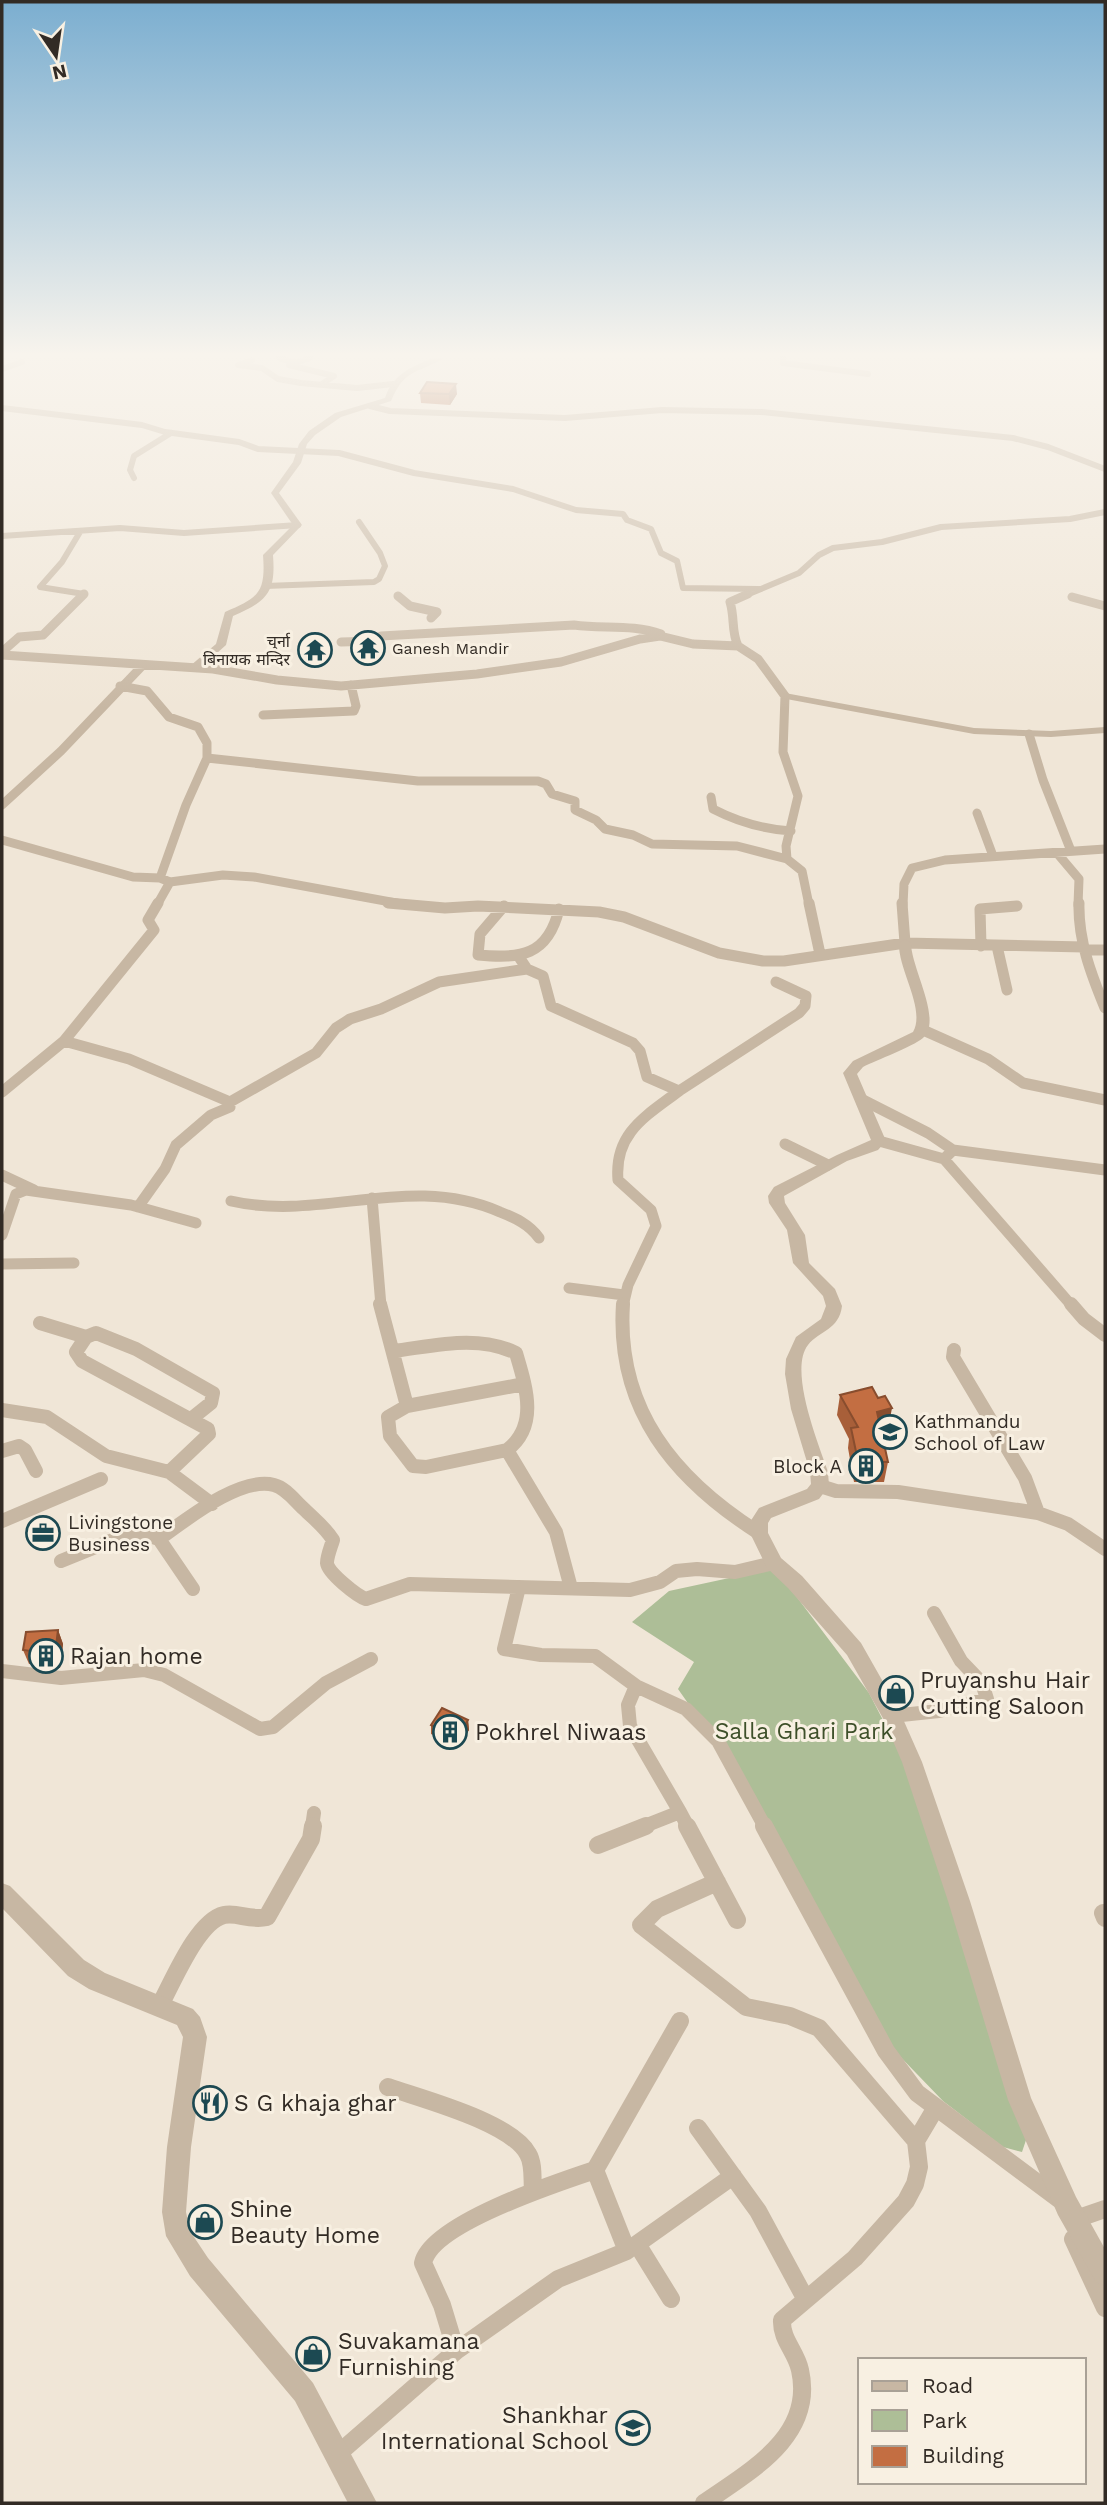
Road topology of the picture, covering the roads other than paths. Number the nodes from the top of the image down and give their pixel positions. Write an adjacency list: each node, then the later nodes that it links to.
1 (133, 475): 4 (street)
2 (287, 475): 7 (street)
3 (420, 475): 11 (street)
4 (134, 478)
5 (1105, 512): 11 (street)
6 (359, 522): 10 (street)
7 (298, 525): 8 (street); 10 (street)
8 (80, 531): 9 (street); 19 (street)
9 (2, 536)
10 (265, 586): 21 (street)
11 (758, 589): 18 (street)
12 (398, 596): 15 (street)
13 (1072, 597): 14 (street)
14 (1105, 606)
15 (431, 618)
16 (661, 634): 17 (street)
17 (341, 642)
18 (738, 646): 22 (street); 24 (street)
19 (2, 653): 20 (street)
20 (144, 665): 21 (street); 23 (street)
21 (194, 668): 22 (street)
22 (351, 685): 25 (street)
23 (120, 686): 28 (street); 30 (street)
24 (785, 696): 27 (street); 32 (street)
25 (264, 715)
26 (1105, 730): 27 (street)
27 (1028, 734): 35 (street)
28 (207, 758): 38 (street); 39 (street)
29 (711, 797): 32 (street)
30 (2, 805)
31 (977, 813): 37 (street)
32 (791, 831): 38 (street)
33 (2, 840): 39 (street)
34 (1105, 849): 35 (street)
35 (1071, 852): 36 (street)
36 (1057, 853): 37 (street); 46 (street)
37 (993, 856): 43 (street)
38 (787, 859): 48 (street)
39 (165, 880): 40 (street); 55 (street)
40 (503, 906): 42 (street); 49 (street)
41 (1017, 906): 44 (street)
42 (559, 909): 48 (street); 49 (street)
43 (905, 943): 44 (street); 48 (street); 54 (street)
44 (981, 946): 45 (street)
45 (997, 946): 46 (street); 52 (street)
46 (1084, 949): 47 (street); 53 (street)
47 (1105, 950)
48 (820, 954)
49 (519, 957): 50 (street)
50 (527, 969): 56 (street); 60 (street)
51 (776, 982): 56 (street)
52 (1007, 990)
53 (1105, 1008)
54 (923, 1030): 58 (street); 59 (street)
55 (64, 1041): 57 (street); 60 (street)
56 (679, 1091): 77 (street)
57 (2, 1092)
58 (863, 1100): 61 (street); 63 (street)
59 (1105, 1100)
60 (230, 1102): 70 (street)
61 (879, 1141): 63 (street); 64 (street)
62 (785, 1144): 64 (street)
63 (948, 1155): 65 (street); 79 (street)
64 (828, 1165): 92 (street)
65 (1105, 1170)
66 (2, 1175): 67 (street)
67 (34, 1190): 70 (street); 72 (street)
68 (372, 1198): 69 (street); 73 (street); 82 (street)
69 (231, 1201)
70 (138, 1207): 71 (street)
71 (196, 1223)
72 (2, 1235)
73 (540, 1238)
74 (74, 1263): 75 (street)
75 (2, 1264)
76 (569, 1288): 77 (street)
77 (624, 1295): 96 (street)
78 (40, 1323): 80 (street)
79 (1105, 1335)
80 (86, 1337): 86 (street); 86 (street)
81 (954, 1350): 94 (street)
82 (393, 1351): 83 (street); 84 (street)
83 (524, 1384): 84 (street); 87 (street)
84 (407, 1406): 87 (street)
85 (2, 1410): 90 (street)
86 (191, 1419): 90 (street)
87 (507, 1450): 102 (street)
88 (2, 1451): 89 (street)
89 (36, 1471)
90 (169, 1472): 93 (street)
91 (101, 1479): 95 (street)
92 (820, 1486): 94 (street); 96 (street)
93 (212, 1504): 97 (street); 101 (street)
94 (1038, 1513): 98 (street)
95 (2, 1521)
96 (759, 1533): 100 (street)
97 (159, 1539): 99 (street); 103 (street)
98 (1105, 1549)
99 (61, 1561)
100 (774, 1563): 102 (street); 108 (street)
101 (519, 1587): 102 (street); 107 (street)
102 (571, 1588)
103 (193, 1589)
104 (934, 1613): 108 (street)
105 (372, 1660): 106 (street)
106 (2, 1671)
107 (636, 1686): 109 (street); 118 (street)
108 (892, 1716): 125 (street)
109 (680, 1812): 111 (street); 112 (street)
110 (314, 1813): 115 (street)
111 (598, 1845)
112 (717, 1882): 114 (street); 120 (street)
113 (2, 1893): 115 (street)
114 (737, 1920)
115 (159, 2007): 131 (street)
116 (680, 2021): 121 (street)
117 (388, 2087): 123 (street)
118 (935, 2109): 120 (street); 125 (street)
119 (698, 2127): 122 (street)
120 (916, 2141): 127 (street)
121 (595, 2170): 123 (street); 130 (street)
122 (733, 2176): 127 (street); 128 (street)
123 (533, 2191): 130 (street)
124 (1105, 2209): 125 (street)
125 (1071, 2212): 126 (street); 129 (street)
126 (1105, 2273)
127 (805, 2298): 133 (street)
128 (671, 2299)
129 (1105, 2308)
130 (456, 2351): 131 (street)
131 (339, 2453): 132 (street)
132 (363, 2503)
133 (704, 2503)

